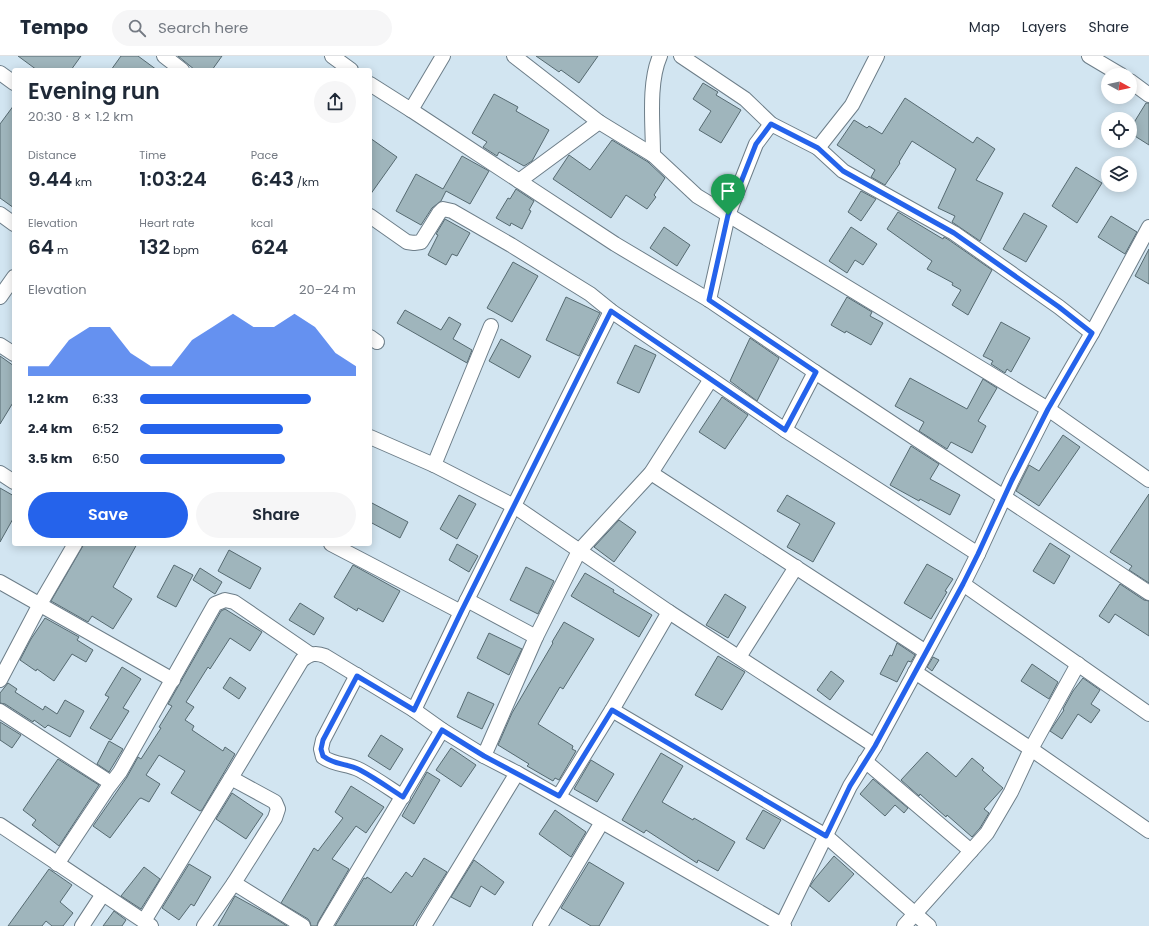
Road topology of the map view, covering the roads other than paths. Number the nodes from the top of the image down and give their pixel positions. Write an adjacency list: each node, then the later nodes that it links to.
1 (332, 56): 10 (street)
2 (443, 56): 17 (street)
3 (514, 56): 18 (street)
4 (660, 56): 21 (street)
5 (681, 56): 19 (street)
6 (877, 56): 20 (street)
7 (1089, 56): 11 (street)
8 (166, 60): 9 (street)
9 (179, 68)
10 (348, 68)
11 (1109, 68)
12 (0, 73): 13 (street)
13 (12, 82)
14 (372, 85): 17 (street)
15 (1137, 87): 16 (street)
16 (1149, 95)
17 (410, 110): 22 (street)
18 (599, 122): 21 (street); 22 (street)
19 (771, 124): 20 (street); 24 (street)
20 (818, 148): 33 (street)
21 (653, 154): 24 (street)
22 (519, 181): 30 (street)
23 (0, 214): 26 (street)
24 (728, 215): 30 (street); 38 (street)
25 (372, 217): 31 (street)
26 (12, 223)
27 (1149, 227): 33 (street)
28 (12, 280): 29 (street)
29 (0, 297)
30 (709, 300): 36 (street)
31 (611, 311): 37 (street); 47 (street)
32 (491, 326): 41 (street)
33 (1092, 333): 38 (street)
34 (0, 345): 35 (street)
35 (12, 353)
36 (816, 372): 39 (street); 46 (street)
37 (711, 379): 39 (street); 43 (street)
38 (1048, 409): 44 (street); 46 (street)
39 (785, 430): 51 (street)
40 (372, 438): 41 (street)
41 (434, 465): 47 (street)
42 (0, 473): 45 (street)
43 (652, 473): 50 (street); 52 (street)
44 (1149, 480)
45 (12, 481)
46 (1005, 497): 51 (street); 55 (street)
47 (514, 506): 50 (street); 57 (street)
48 (74, 546): 56 (street)
49 (335, 546): 57 (street)
50 (579, 550): 58 (street); 59 (street)
51 (978, 554): 54 (street)
52 (796, 567): 60 (street); 62 (street)
53 (0, 582): 56 (street)
54 (963, 584): 60 (street); 63 (street)
55 (1149, 593)
56 (40, 604): 66 (street); 67 (street)
57 (464, 606): 59 (street); 68 (street)
58 (669, 612): 62 (street); 69 (street)
59 (536, 637): 75 (street)
60 (926, 652): 64 (street)
61 (310, 654): 65 (street); 67 (street); 78 (street)
62 (739, 657): 73 (street)
63 (1078, 664): 71 (street); 74 (street)
64 (915, 672): 73 (street); 74 (street)
65 (357, 676): 68 (street); 81 (street)
66 (0, 680)
67 (173, 680): 79 (street)
68 (414, 710): 72 (street)
69 (612, 710): 80 (street); 85 (street)
70 (0, 711): 79 (street)
71 (1149, 714)
72 (442, 730): 75 (street); 81 (street)
73 (875, 746): 76 (street)
74 (1031, 749): 84 (street); 86 (street)
75 (484, 756): 77 (street)
76 (865, 761): 85 (street); 86 (street)
77 (517, 773): 80 (street); 97 (street)
78 (231, 778): 88 (street); 91 (street)
79 (111, 783): 87 (street)
80 (559, 796): 82 (street)
81 (403, 797): 96 (street)
82 (602, 822): 92 (street); 98 (street)
83 (0, 825): 87 (street)
84 (1149, 831)
85 (826, 836): 90 (street); 92 (street)
86 (971, 851): 90 (street)
87 (57, 864): 89 (street)
88 (234, 883): 94 (street); 95 (street)
89 (103, 894): 91 (street); 93 (street)
90 (915, 913): 99 (street); 100 (street)
91 (147, 924)
92 (783, 925)
93 (82, 926)
94 (204, 926)
95 (302, 926)
96 (325, 926)
97 (424, 926)
98 (540, 926)
99 (904, 926)
100 (929, 926)

